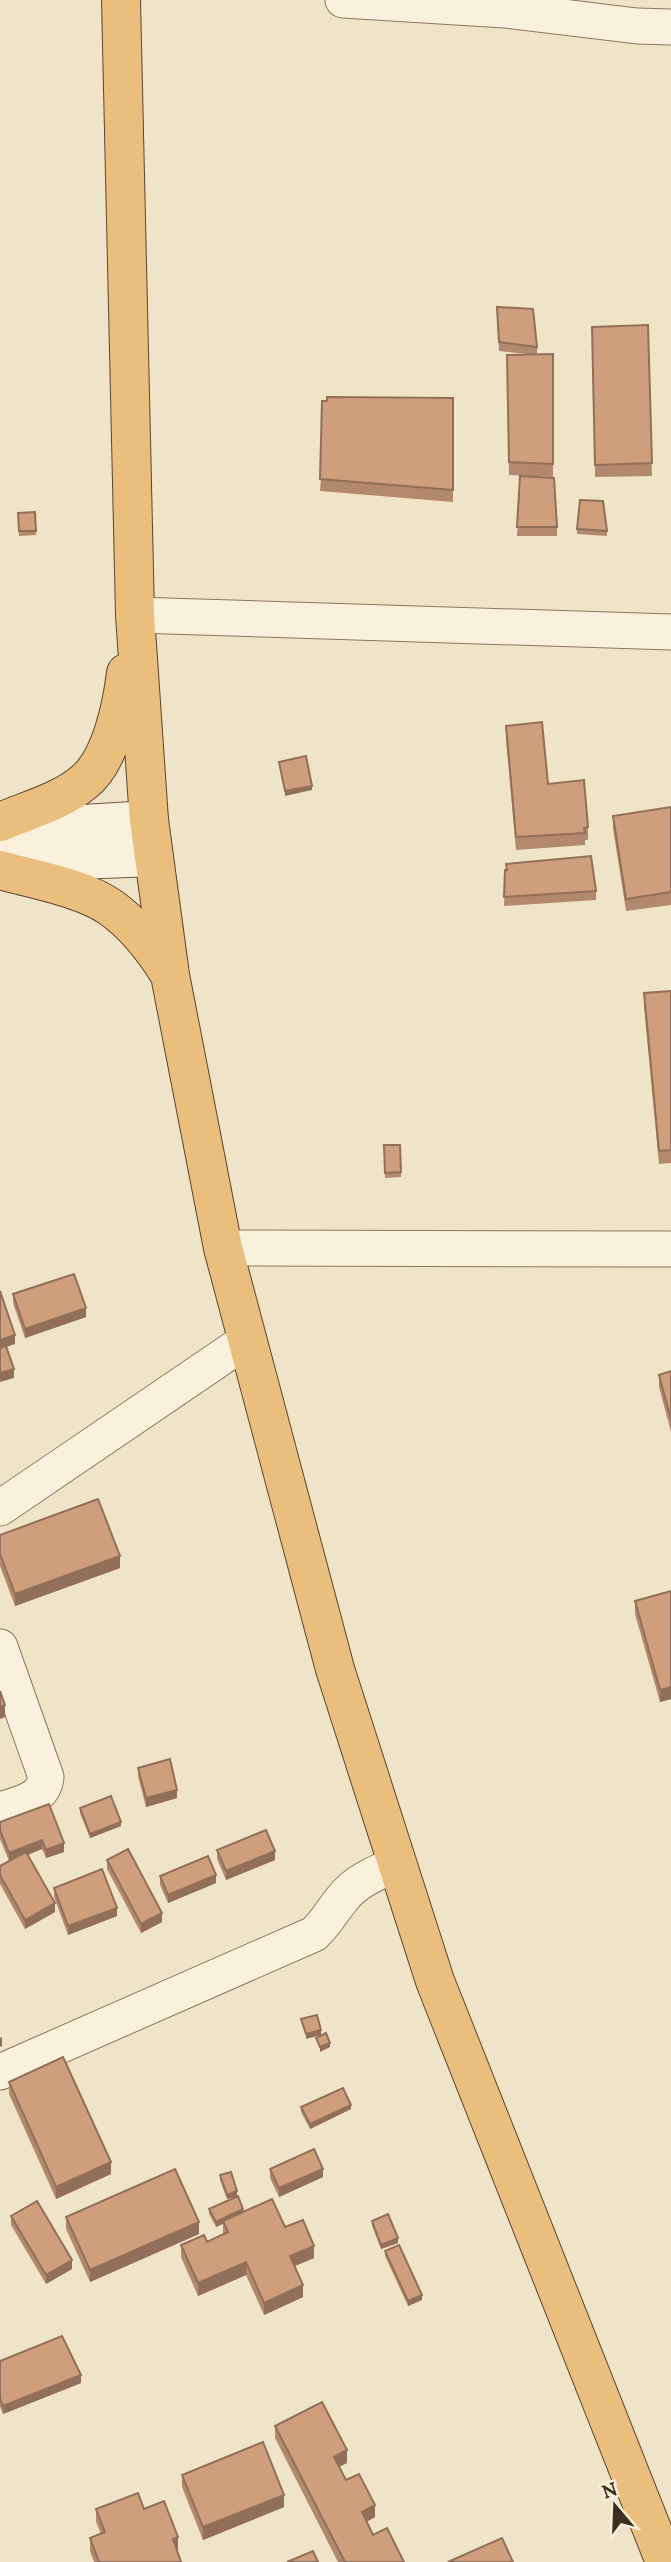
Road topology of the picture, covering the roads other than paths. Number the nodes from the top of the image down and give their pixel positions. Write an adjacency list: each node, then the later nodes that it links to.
1 (121, 0): 4 (highway)
2 (343, 0): 3 (street)
3 (671, 27)
4 (135, 615): 5 (street); 6 (highway); 7 (highway)
5 (671, 632)
6 (149, 820): 8 (main road); 9 (highway)
7 (0, 822)
8 (0, 829)
9 (154, 858): 10 (main road); 12 (highway)
10 (0, 863)
11 (0, 870): 12 (highway)
12 (170, 975): 13 (highway)
13 (223, 1248): 14 (street); 15 (highway)
14 (671, 1249)
15 (247, 1340): 16 (street); 19 (highway)
16 (0, 1508)
17 (0, 1647): 18 (street)
18 (0, 1810)
19 (398, 1864): 20 (street); 21 (highway)
20 (0, 2072)
21 (665, 2562)

